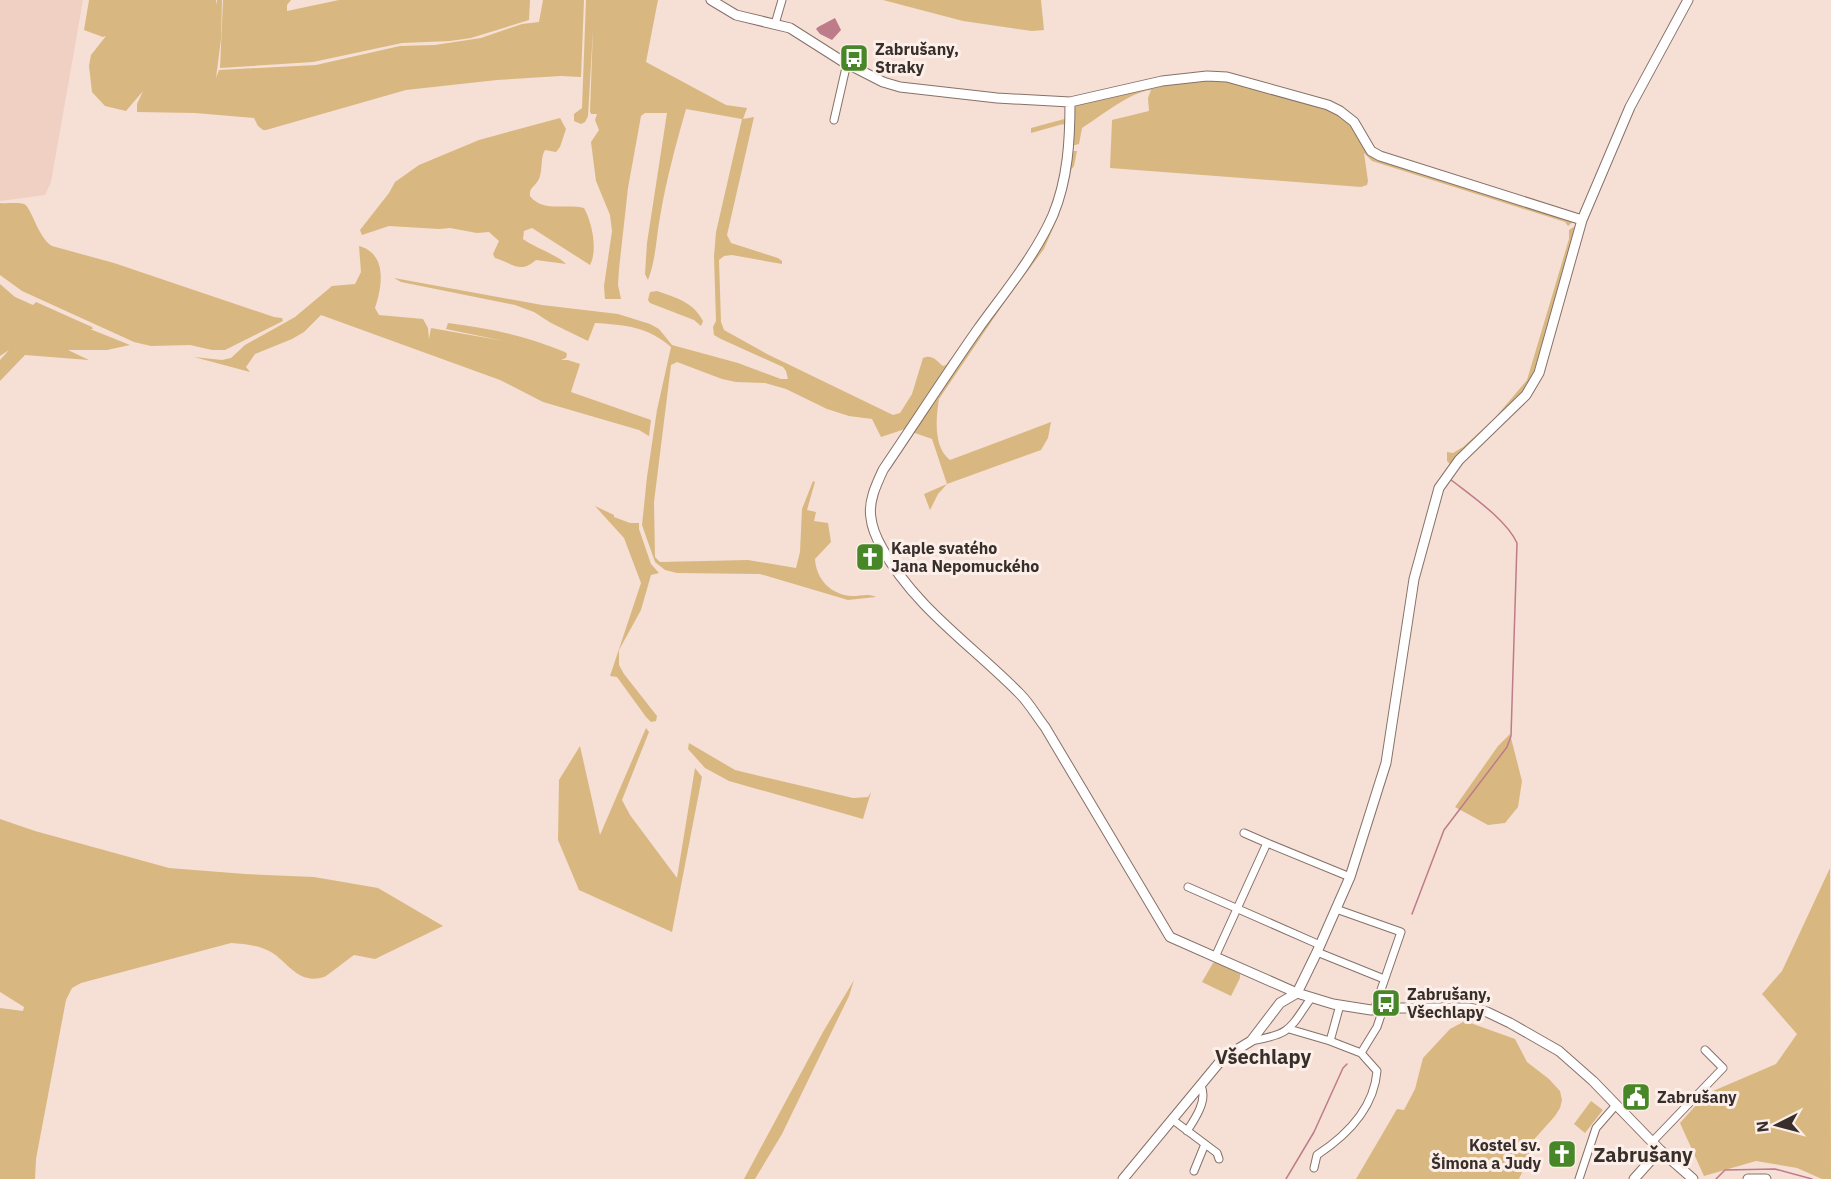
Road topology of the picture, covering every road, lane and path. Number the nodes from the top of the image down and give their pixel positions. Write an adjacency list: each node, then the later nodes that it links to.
1 (711, 0): 4 (street)
2 (782, 0): 4 (street)
3 (1688, 0): 8 (street)
4 (775, 24): 5 (street)
5 (847, 63): 6 (street); 7 (street)
6 (1070, 102): 8 (street); 16 (street)
7 (834, 120)
8 (1582, 220): 11 (street)
9 (1244, 833): 10 (street)
10 (1267, 843): 11 (street); 13 (street)
11 (1350, 877): 14 (street)
12 (1188, 887): 13 (street)
13 (1236, 909): 15 (street); 16 (street)
14 (1336, 909): 15 (street); 17 (street)
15 (1319, 948): 17 (street); 18 (street)
16 (1215, 957): 18 (street)
17 (1384, 979): 21 (street)
18 (1297, 993): 19 (street); 23 (street)
19 (1311, 998): 20 (street); 22 (street)
20 (1340, 1005): 21 (street); 24 (street)
21 (1378, 1009): 26 (street); 28 (street)
22 (1289, 1029): 23 (street); 24 (street)
23 (1251, 1041): 27 (street)
24 (1330, 1041): 26 (street)
25 (1705, 1050): 31 (street)
26 (1361, 1053): 35 (street)
27 (1201, 1086): 29 (street); 30 (street)
28 (1616, 1106): 31 (street); 38 (street)
29 (1173, 1120): 30 (street); 37 (street)
30 (1187, 1131): 32 (street)
31 (1652, 1142): 33 (street)
32 (1205, 1144): 34 (street); 36 (street)
33 (1660, 1150): 39 (street); 40 (street)
34 (1219, 1159)
35 (1314, 1168)
36 (1194, 1172)
37 (1123, 1179)
38 (1579, 1179)
39 (1634, 1179)
40 (1693, 1179)
41 (1748, 1179): 42 (street)
42 (1766, 1179)

